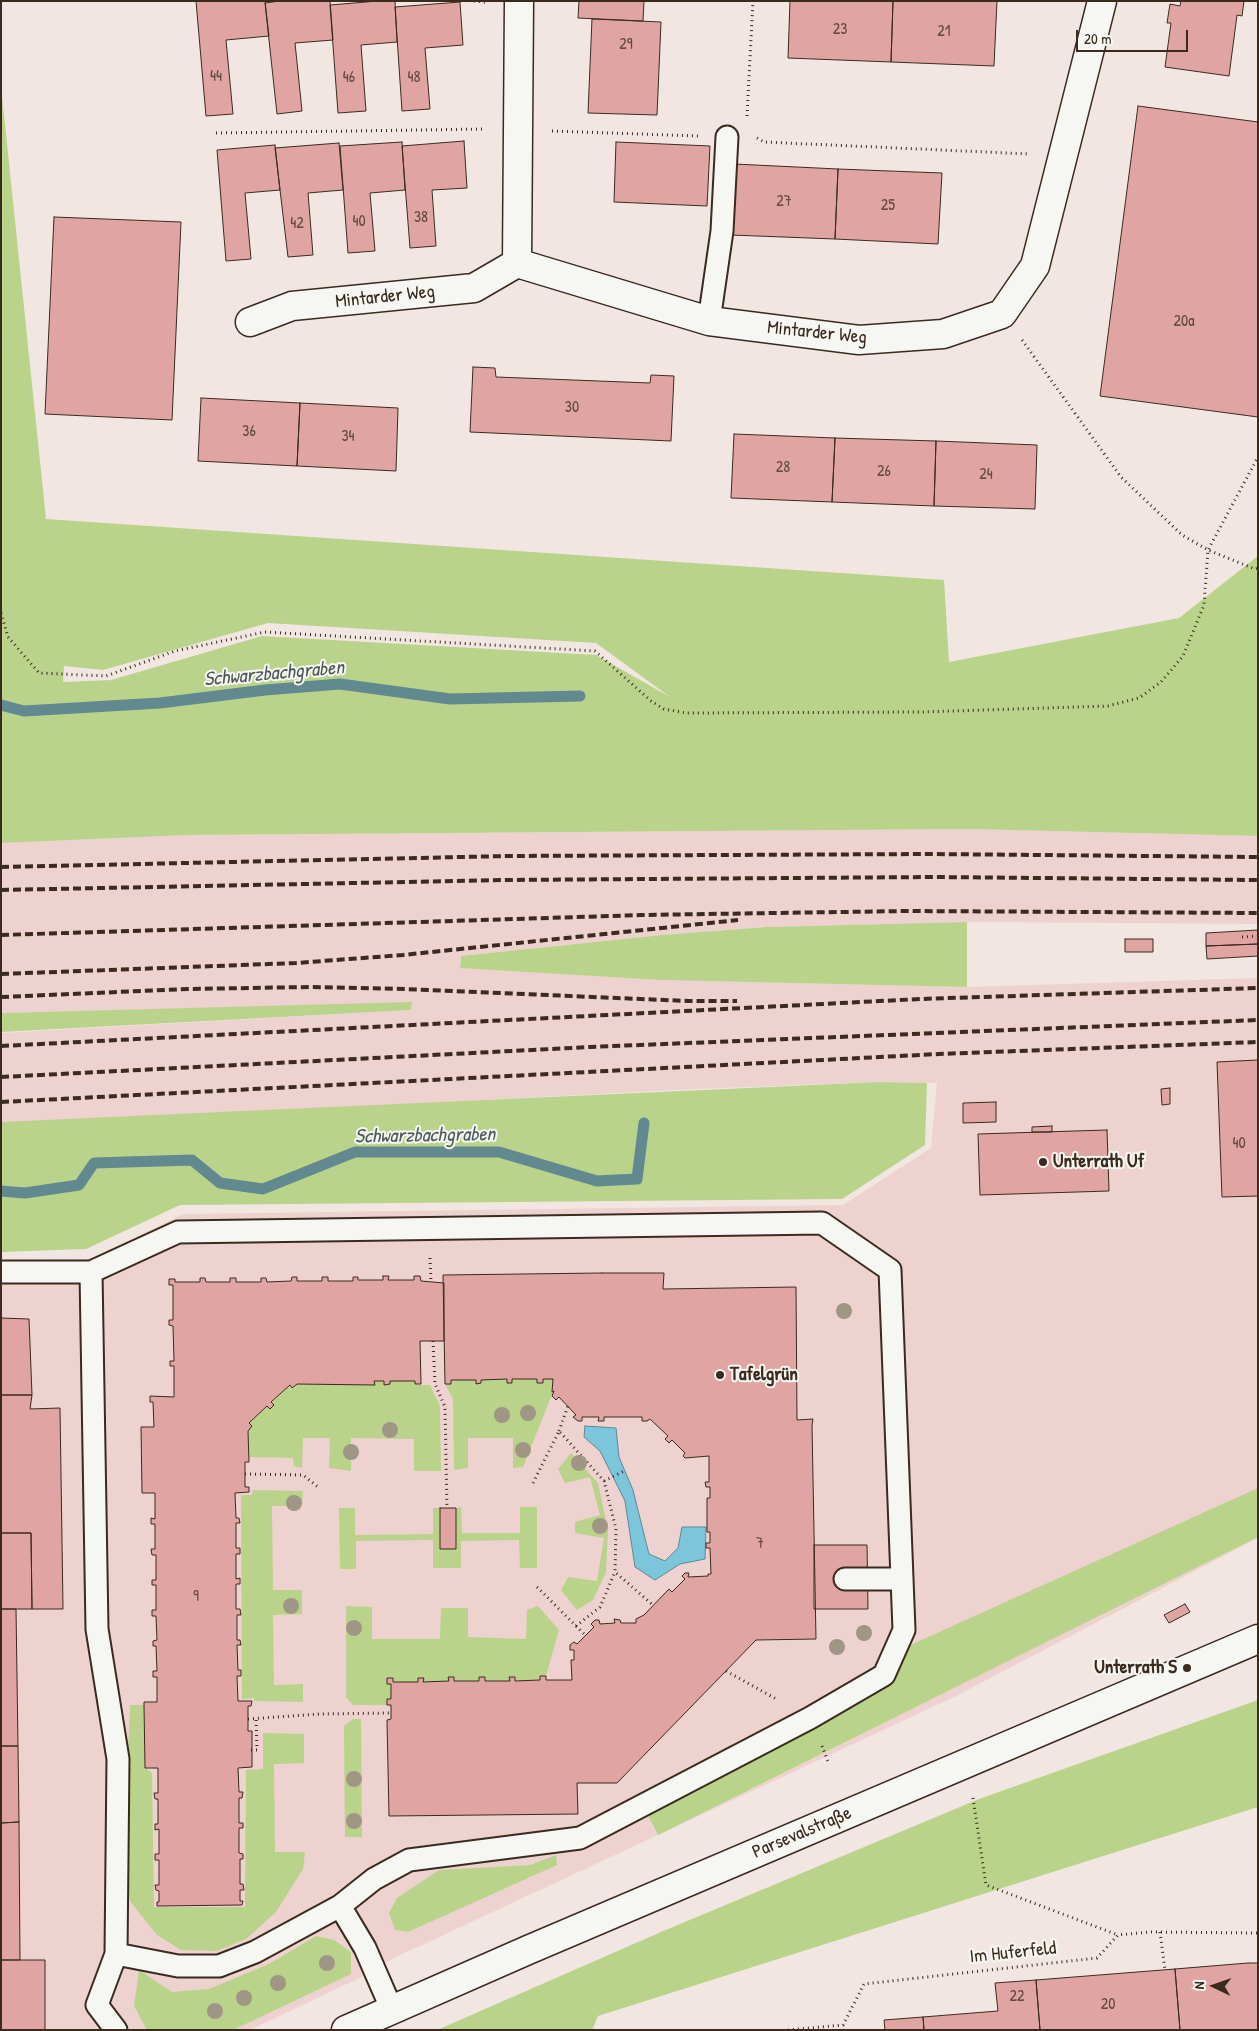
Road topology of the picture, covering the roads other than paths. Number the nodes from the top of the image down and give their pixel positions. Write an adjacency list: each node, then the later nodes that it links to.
1 (519, 1): 4 (street)
2 (1102, 1): 5 (street, Mintarder Weg)
3 (736, 134): 5 (lane)
4 (517, 263): 5 (street, Mintarder Weg); 6 (street, Mintarder Weg)
5 (709, 321)
6 (250, 322)
7 (1, 1272): 8 (lane)
8 (91, 1272): 10 (lane); 13 (lane)
9 (845, 1579): 10 (lane)
10 (902, 1579): 12 (lane)
11 (1258, 1639): 14 (street, Parsevalstraße)
12 (340, 1906): 13 (lane); 14 (lane)
13 (116, 1954): 15 (lane)
14 (392, 2010): 16 (street, Parsevalstraße)
15 (110, 2027)
16 (346, 2030)

